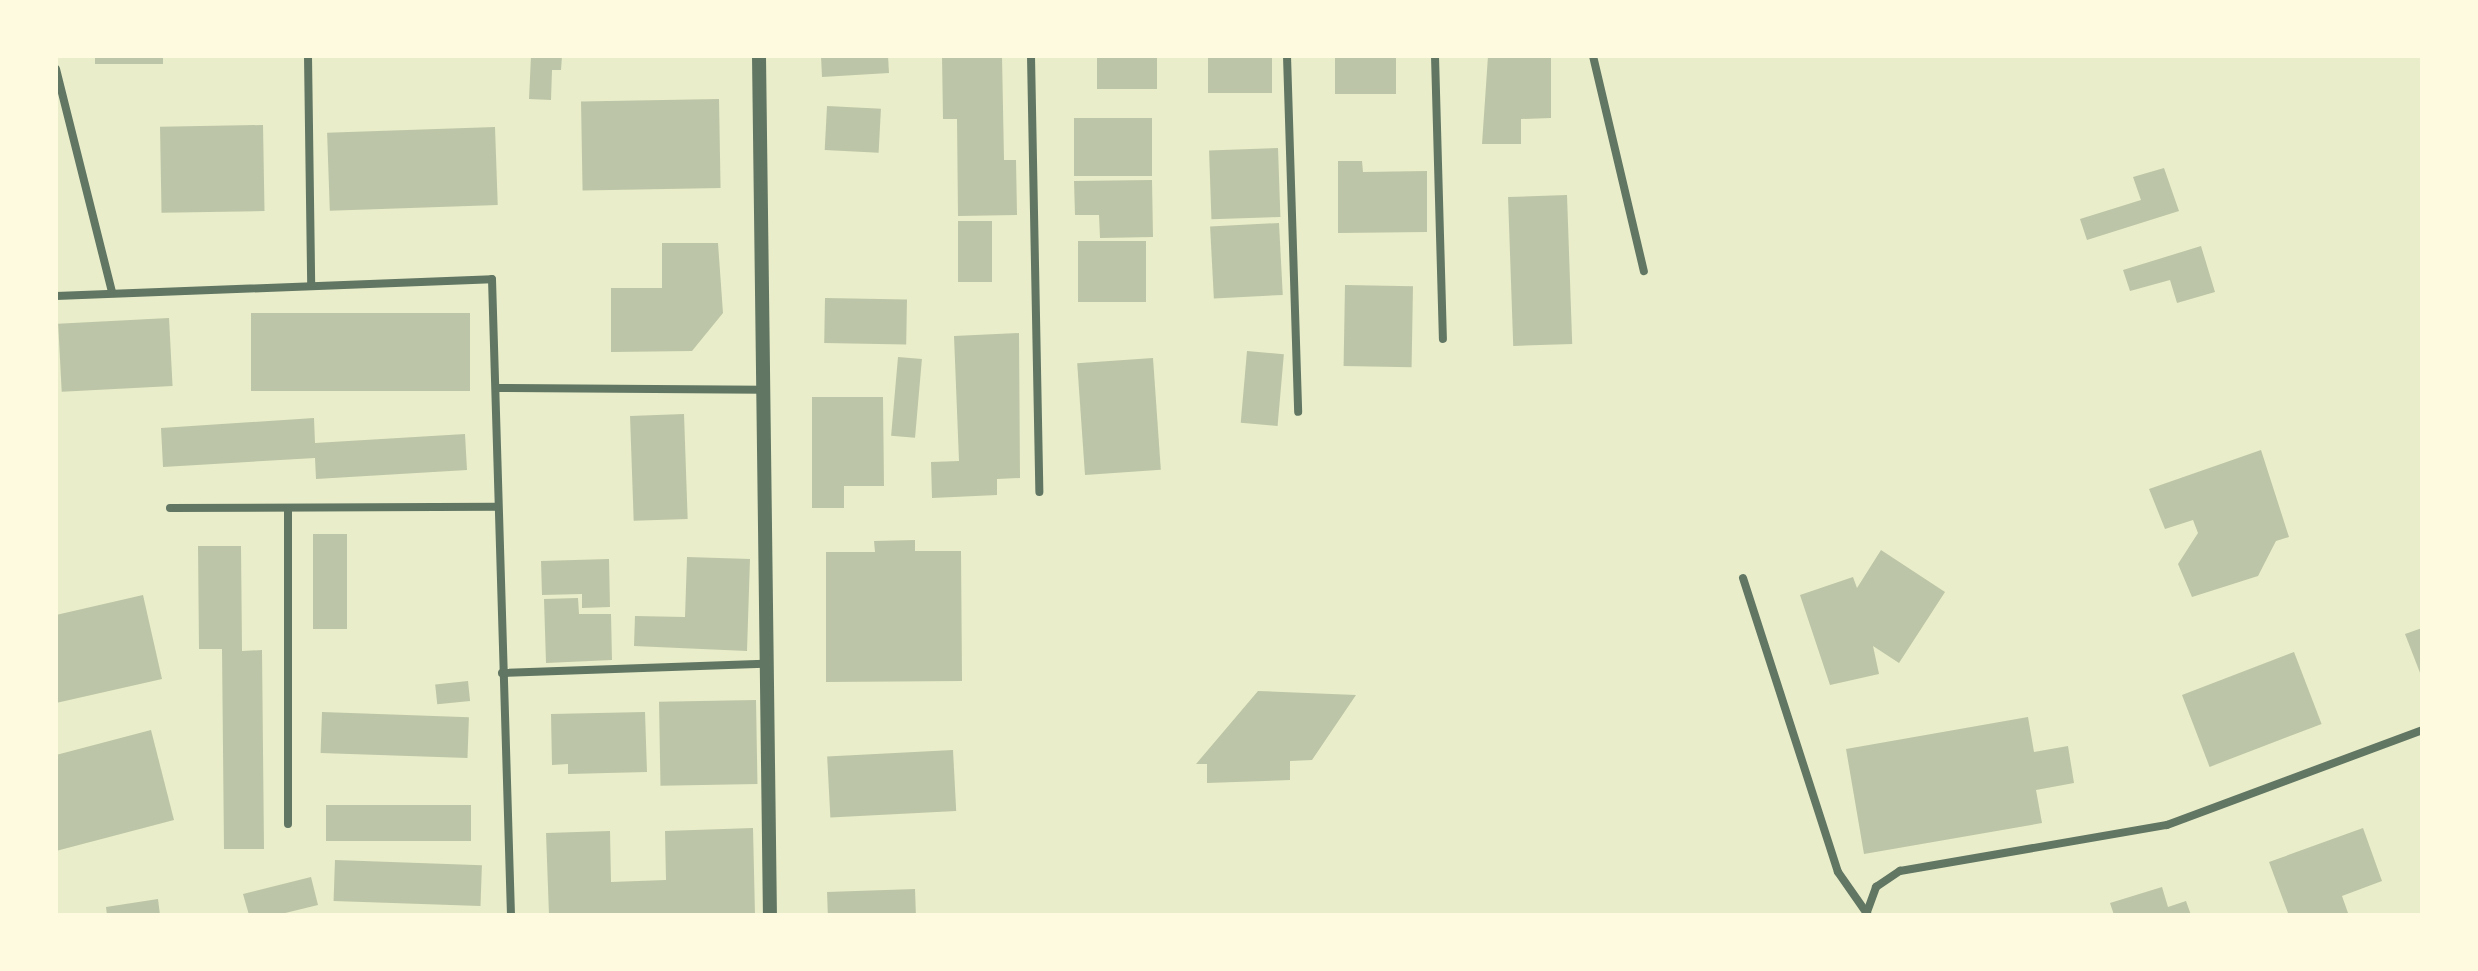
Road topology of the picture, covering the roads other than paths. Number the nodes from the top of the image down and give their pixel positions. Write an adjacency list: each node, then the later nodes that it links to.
1 (308, 56): 9 (street)
2 (759, 56): 14 (street)
3 (1031, 56): 16 (street)
4 (1287, 56): 15 (street)
5 (1435, 56): 12 (street)
6 (1593, 56): 8 (street)
7 (56, 69): 10 (street)
8 (1644, 271)
9 (311, 283): 10 (street); 13 (street)
10 (112, 292): 11 (street)
11 (56, 296)
12 (1443, 339)
13 (496, 388): 14 (street); 17 (street)
14 (763, 390): 21 (street)
15 (1298, 412)
16 (1039, 492)
17 (496, 507): 19 (street); 22 (street)
18 (170, 508): 19 (street)
19 (288, 509): 24 (street)
20 (1743, 578): 25 (street)
21 (766, 664): 22 (street); 27 (street)
22 (502, 673): 26 (street)
23 (2422, 730): 25 (street)
24 (288, 824)
25 (1868, 914)
26 (511, 915)
27 (770, 915)

